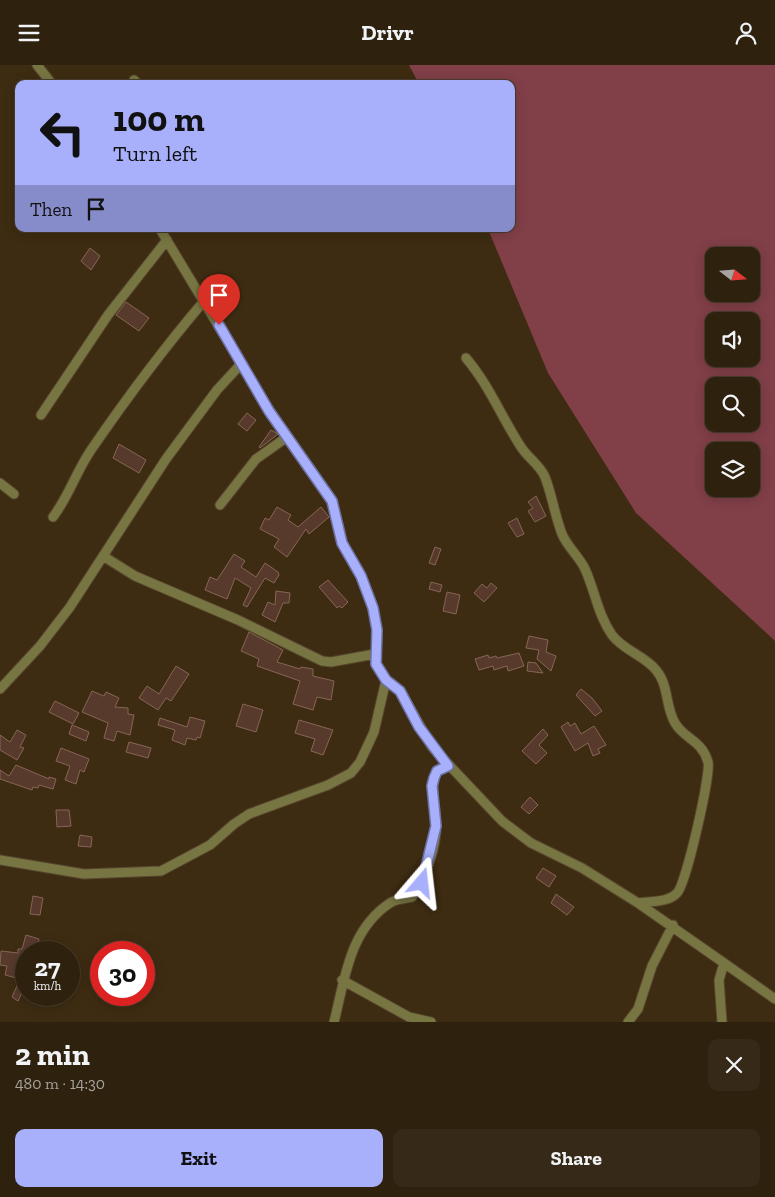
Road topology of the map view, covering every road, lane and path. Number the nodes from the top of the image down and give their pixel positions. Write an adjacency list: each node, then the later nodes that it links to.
1 (37, 65): 2 (street)
2 (49, 80)
3 (162, 232): 4 (street)
4 (167, 240): 5 (street); 8 (street)
5 (204, 301): 7 (street); 13 (street)
6 (466, 357): 20 (street)
7 (240, 364): 9 (street); 14 (street)
8 (41, 415)
9 (287, 437): 12 (street); 15 (street)
10 (0, 483): 11 (street)
11 (14, 494)
12 (220, 505)
13 (53, 517)
14 (103, 556): 15 (street); 17 (street)
15 (375, 654): 16 (street)
16 (386, 680): 18 (street); 19 (street)
17 (0, 689)
18 (448, 766): 20 (street); 23 (street)
19 (0, 861)
20 (638, 903): 21 (street)
21 (673, 925): 22 (street); 27 (street)
22 (724, 963): 24 (street); 28 (street)
23 (342, 980): 25 (street); 26 (street)
24 (775, 999)
25 (431, 1021)
26 (334, 1022)
27 (628, 1022)
28 (722, 1022)

